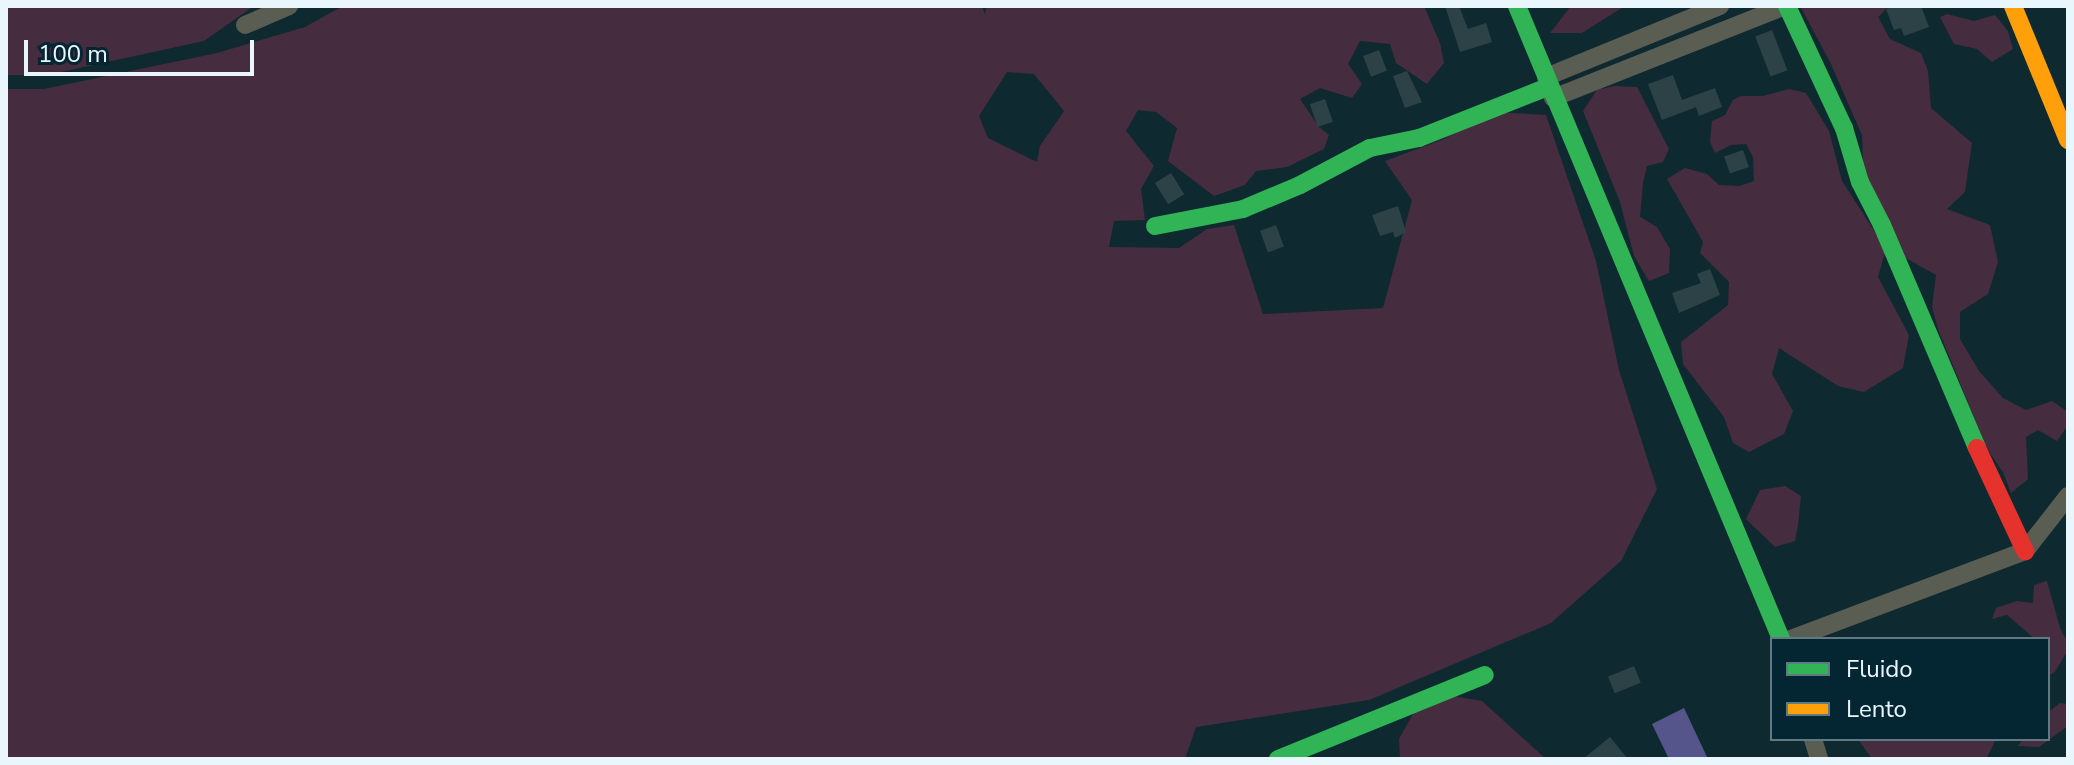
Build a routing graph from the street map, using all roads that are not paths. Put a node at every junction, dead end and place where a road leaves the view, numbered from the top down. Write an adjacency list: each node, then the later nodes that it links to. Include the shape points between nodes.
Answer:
1 (289, 6): 6 (street)
2 (1517, 6): 7 (street)
3 (1720, 6): 7 (street)
4 (1786, 6): 7 (street); 11 (street, via 1844,128 1860,182)
5 (2013, 6): 8 (street)
6 (245, 25)
7 (1549, 87): 9 (street, via 1419,138 1370,148 1243,209); 12 (street)
8 (2068, 140)
9 (1155, 226)
10 (2068, 496): 11 (street)
11 (2025, 551): 13 (street)
12 (1780, 637)
13 (1796, 637)
14 (1485, 675): 15 (street)
15 (1278, 759)

